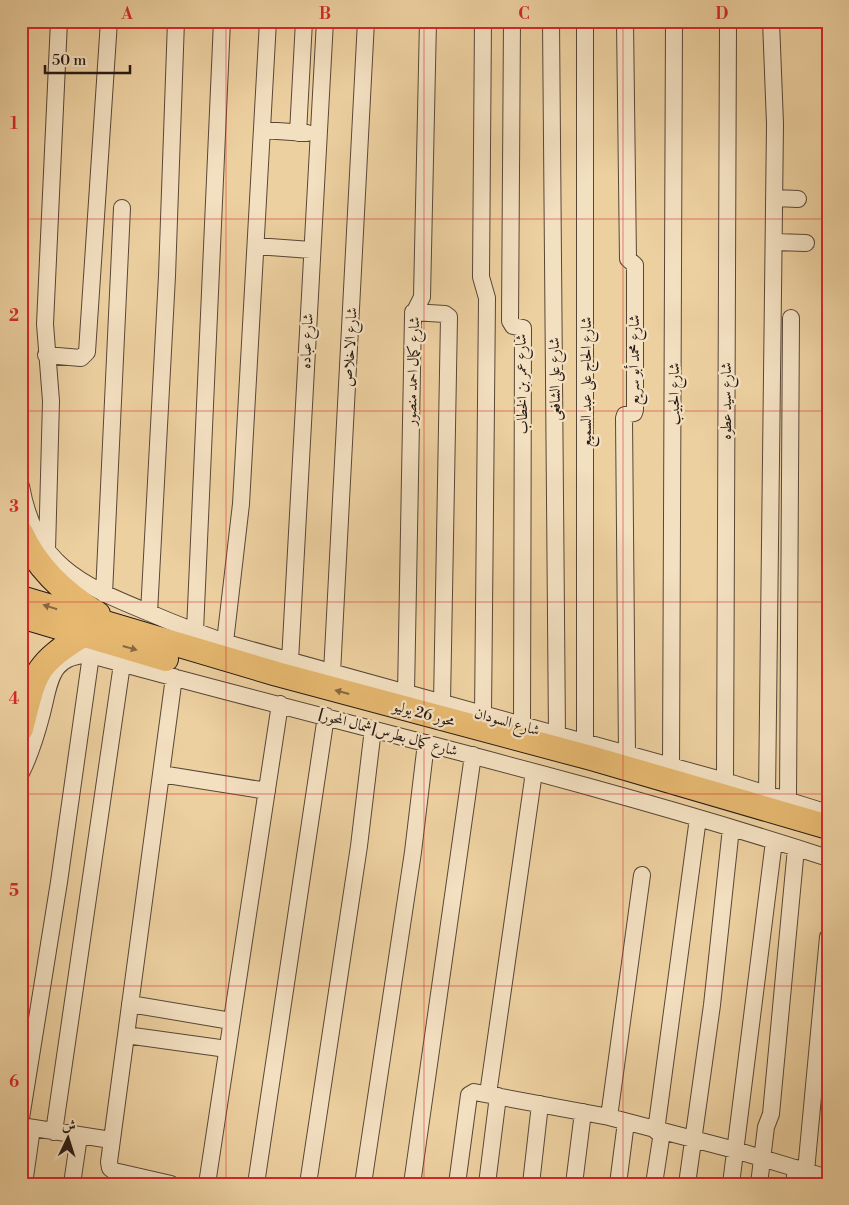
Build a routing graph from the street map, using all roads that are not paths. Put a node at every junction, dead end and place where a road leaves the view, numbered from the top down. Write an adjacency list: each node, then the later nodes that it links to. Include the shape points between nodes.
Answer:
1 (60, 21): 30 (street, via 47,266)
2 (109, 21): 30 (street, via 87,352 80,358)
3 (176, 21): 36 (street, via 167,276)
4 (222, 21): 39 (street)
5 (268, 21): 18 (street)
6 (304, 21): 19 (street)
7 (325, 21): 20 (street, شارع عباده)
8 (366, 21): 44 (street, شارع الاخلاص)
9 (428, 21): 28 (street, شارع كمال احمد منصور, via 422,296)
10 (483, 21): 49 (street, via 480,277 487,298)
11 (512, 21): 51 (street, شارع عمر بن الخطاب, via 510,322 523,328)
12 (551, 21): 54 (street, شارع على الشافعى)
13 (585, 21): 56 (street, شارع الحاج على عبد السميع)
14 (625, 21): 57 (street, شارع محمد أبو سريع, via 628,259 634,265 635,381 635,412 624,418)
15 (674, 21): 59 (street, شارع الحبيب)
16 (728, 21): 63 (street, شارع سيد عطوه)
17 (771, 21): 21 (street)
18 (262, 130): 19 (street); 26 (street)
19 (298, 133): 20 (street)
20 (318, 134): 27 (street, شارع عباده)
21 (774, 198): 22 (street); 24 (street)
22 (798, 199)
23 (122, 208): 34 (street)
24 (774, 242): 25 (street); 65 (street)
25 (806, 243)
26 (256, 246): 27 (street); 40 (street, via 241,504)
27 (311, 250): 42 (street, شارع عباده)
28 (414, 312): 46 (street, شارع كمال احمد منصور); 47 (street, via 449,317)
29 (791, 318): 66 (street)
30 (46, 355): 33 (street, via 52,401)
31 (21, 486): 33 (street, شارع السودان, via 26,511)
32 (21, 533): 38 (highway, via 36,559 62,589)
33 (46, 550): 34 (street, شارع السودان, via 83,584)
34 (104, 594): 36 (street, شارع السودان)
35 (21, 598): 38 (highway, محور 26 يوليو, one-way to 35)
36 (149, 613): 39 (street, شارع السودان)
37 (21, 616): 41 (highway, محور 26 يوليو)
38 (113, 626): 69 (highway, محور 26 يوليو, one-way to 38)
39 (195, 631): 40 (street, شارع السودان)
40 (225, 642): 42 (street, شارع السودان)
41 (87, 645): 43 (street, شارع كمال بطرس[شمال المحور]); 52 (highway, via 56,651 38,671); 61 (street, شارع كمال بطرس[شمال المحور], via 80,655 69,658 52,673 36,736); 72 (highway, محور 26 يوليو, one-way to 72, via 284,692 753,819); 86 (street)
42 (290, 661): 44 (street, شارع السودان)
43 (122, 664): 45 (street, شارع كمال بطرس[شمال المحور]); 87 (street)
44 (332, 673): 46 (street, شارع السودان)
45 (174, 677): 48 (street, شارع كمال بطرس[شمال المحور]); 62 (street)
46 (406, 693): 47 (street, شارع السودان)
47 (442, 703): 49 (street, شارع السودان)
48 (280, 704): 50 (street, شارع كمال بطرس[شمال المحور]); 64 (street)
49 (483, 715): 51 (street, شارع السودان)
50 (326, 716): 53 (street, شارع كمال بطرس[شمال المحور]); 99 (street)
51 (522, 726): 54 (street, شارع السودان)
52 (21, 729)
53 (373, 729): 55 (street, شارع كمال بطرس[شمال المحور]); 100 (street, via 359,846)
54 (557, 736): 56 (street, شارع السودان)
55 (426, 743): 58 (street, شارع كمال بطرس[شمال المحور]); 101 (street, via 413,852)
56 (585, 744): 57 (street, شارع السودان)
57 (627, 755): 59 (street, شارع السودان)
58 (473, 756): 60 (street, شارع كمال بطرس[شمال المحور]); 102 (street)
59 (671, 768): 63 (street, شارع السودان)
60 (534, 772): 68 (street, شارع كمال بطرس[شمال المحور]); 81 (street)
61 (21, 773)
62 (161, 774): 64 (street); 77 (street)
63 (725, 781): 65 (street, شارع السودان)
64 (267, 791): 78 (street)
65 (767, 794): 66 (street, شارع السودان)
66 (788, 800): 67 (street, شارع السودان)
67 (828, 813)
68 (698, 818): 70 (street, شارع كمال بطرس[شمال المحور]); 88 (street)
69 (828, 827)
70 (732, 828): 71 (street, شارع كمال بطرس[شمال المحور]); 91 (street, via 712,1005)
71 (774, 841): 73 (street, شارع كمال بطرس[شمال المحور]); 92 (street)
72 (828, 843)
73 (796, 848): 74 (street, شارع كمال بطرس[شمال المحور]); 93 (street, via 770,1114)
74 (828, 858)
75 (642, 875): 84 (street)
76 (828, 937): 94 (street)
77 (130, 1004): 78 (street); 79 (street)
78 (231, 1021): 80 (street)
79 (126, 1035): 80 (street); 90 (street)
80 (227, 1049): 98 (street)
81 (487, 1094): 82 (street); 103 (street, via 469,1095); 104 (street)
82 (540, 1104): 83 (street); 105 (street)
83 (583, 1112): 84 (street); 106 (street)
84 (609, 1117): 85 (street)
85 (626, 1122): 88 (street); 107 (street)
86 (25, 1124): 87 (street); 95 (street)
87 (54, 1132): 89 (street)
88 (659, 1132): 91 (street); 108 (street)
89 (79, 1136): 90 (street); 96 (street)
90 (111, 1140): 97 (street, via 109,1165 112,1170)
91 (692, 1140): 92 (street); 109 (street)
92 (735, 1150): 93 (street); 110 (street)
93 (762, 1158): 94 (street); 111 (street)
94 (811, 1177)
95 (24, 1184)
96 (72, 1184)
97 (171, 1184)
98 (207, 1184)
99 (256, 1184)
100 (308, 1184)
101 (363, 1184)
102 (412, 1184)
103 (457, 1184)
104 (487, 1184)
105 (531, 1184)
106 (574, 1184)
107 (618, 1184)
108 (654, 1184)
109 (687, 1184)
110 (731, 1184)
111 (759, 1184)

